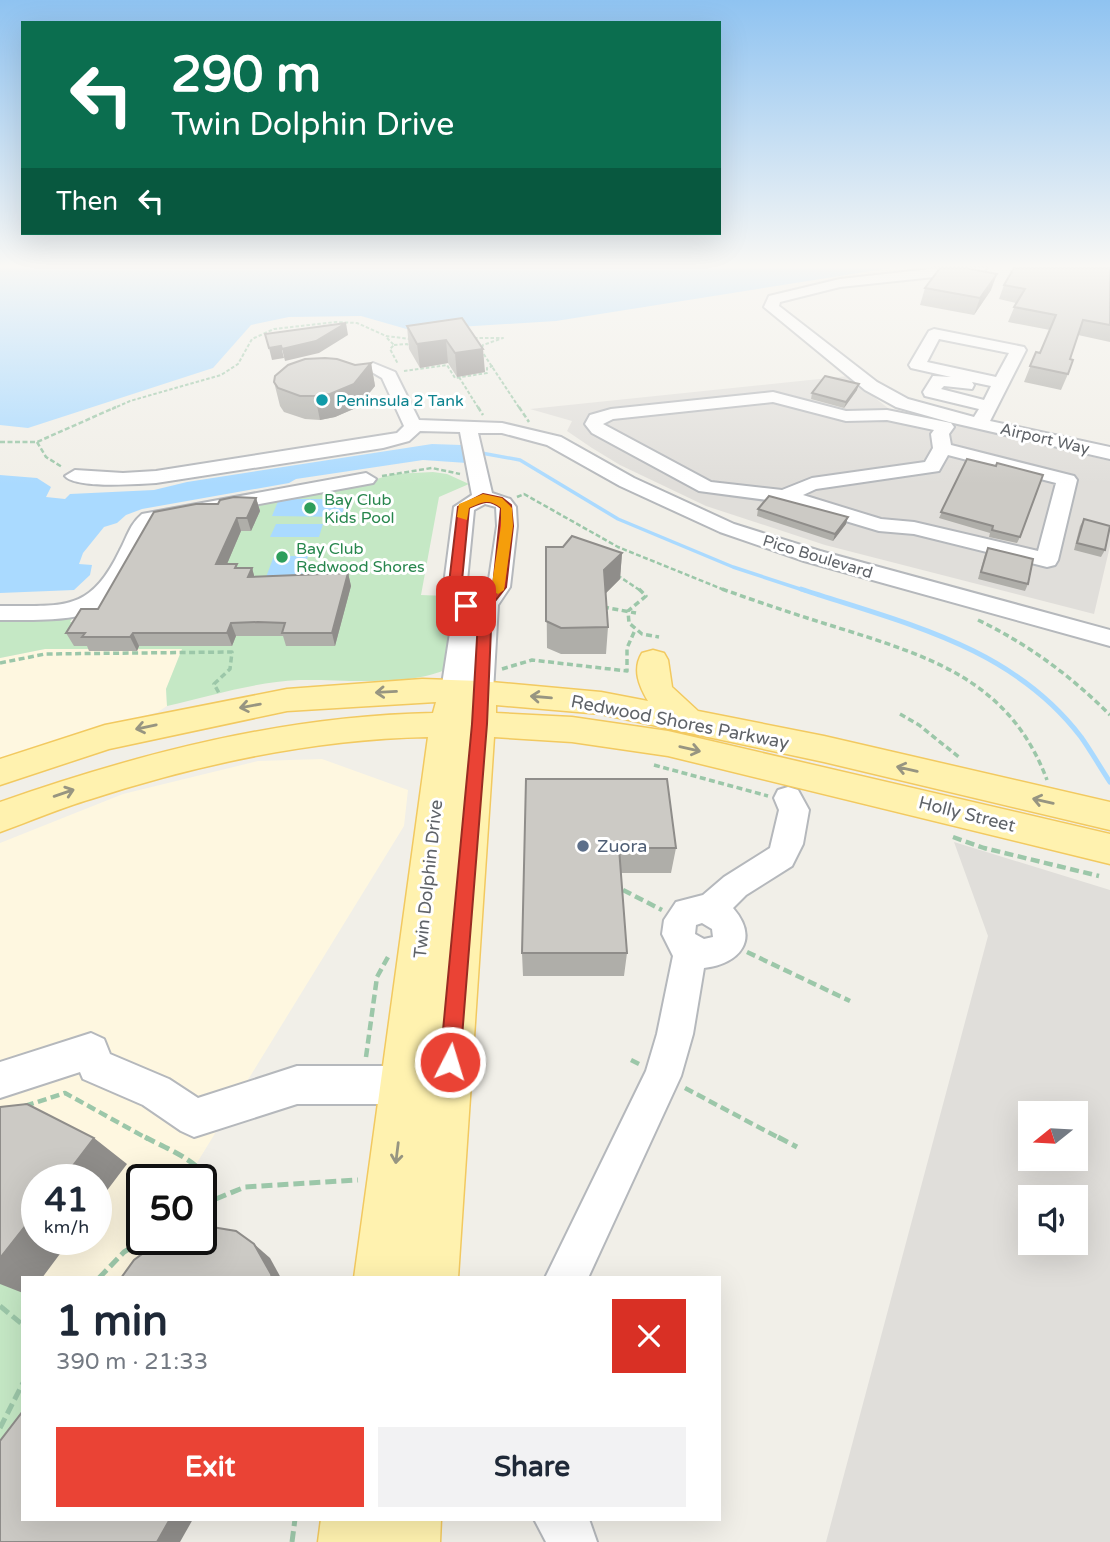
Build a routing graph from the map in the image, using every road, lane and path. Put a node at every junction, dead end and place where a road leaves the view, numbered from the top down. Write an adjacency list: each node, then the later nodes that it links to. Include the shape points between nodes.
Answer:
1 (251, 340): 23 (path, via 238,364 221,375 130,401)
2 (390, 340): 8 (path)
3 (497, 340): 9 (path)
4 (812, 340): 18 (street, Airport Way, via 881,393 916,408)
5 (931, 340): 11 (street)
6 (965, 340): 17 (street, via 1018,350)
7 (468, 342): 9 (path)
8 (394, 345): 10 (path); 13 (path, via 390,349 401,372)
9 (483, 345): 12 (path, via 481,350)
10 (411, 348)
11 (917, 365): 17 (street); 17 (street, via 939,380 931,392)
12 (493, 366): 16 (path, via 487,373); 21 (path, via 530,425)
13 (427, 367): 15 (path); 16 (path, via 447,365 455,378)
14 (373, 368): 19 (street, via 389,375)
15 (427, 373)
16 (459, 377): 20 (path, via 487,420)
17 (995, 394): 18 (street)
18 (980, 423): 25 (street, Airport Way)
19 (415, 425): 20 (street, Pico Boulevard); 26 (street, via 403,437 383,442 156,477)
20 (475, 431): 21 (street, Pico Boulevard); 28 (street, Twin Dolphin Drive)
21 (529, 435): 31 (street, Pico Boulevard, via 554,440 627,482)
22 (0, 442): 23 (path)
23 (37, 442): 26 (path, via 46,457)
24 (942, 449): 29 (street, via 940,434 945,427 887,415 846,416 773,397 596,419 598,429 706,487); 30 (street, via 932,467 812,484); 30 (street, via 1066,480 1047,560 914,528 879,525)
25 (1110, 453)
26 (75, 476)
27 (366, 479): 28 (path, via 446,468); 35 (street, via 149,518 141,524 132,550 99,600 64,611)
28 (486, 489): 42 (street, Twin Dolphin Drive, via 506,508 507,526 499,587 486,604); 42 (street, Twin Dolphin Drive, via 464,507 454,592 463,599 466,614); 51 (path, via 524,494 598,537 677,574 939,662 1016,721 1044,768)
29 (752, 492): 30 (street); 31 (street)
30 (784, 496)
31 (727, 528): 38 (street, Pico Boulevard)
32 (610, 572): 34 (path, via 646,596)
33 (603, 607): 34 (path)
34 (628, 611): 36 (path); 37 (path)
35 (0, 613)
36 (636, 613)
37 (635, 630): 39 (path); 42 (path, via 627,648 627,671 532,660)
38 (1110, 638)
39 (656, 649): 44 (main road, via 651,680 655,690)
40 (0, 663): 41 (path, via 45,654 232,652 233,667 214,684)
41 (219, 693)
42 (471, 700): 44 (main road, Redwood Shores Parkway, one-way to 42, via 601,703); 46 (main road, Redwood Shores Parkway, one-way to 46); 49 (main road, Redwood Shores Parkway, one-way to 49, via 350,694 287,700 104,737); 53 (main road, Redwood Shores Parkway, one-way to 42, via 104,779 220,750 354,730); 57 (main road, Twin Dolphin Drive); 66 (main road, Twin Dolphin Drive)
43 (900, 714): 48 (path)
44 (688, 721): 47 (main road, Redwood Shores Parkway)
45 (651, 764): 50 (path)
46 (755, 764): 47 (main road, Redwood Shores Parkway); 50 (main road, via 774,779)
47 (823, 765): 51 (main road, Holly Street, one-way to 47); 55 (main road, Holly Street)
48 (969, 765)
49 (0, 772)
50 (782, 798): 67 (street, via 794,810 781,857 734,886 709,910 687,912 678,923 679,937 691,950 663,1076)
51 (1049, 803): 52 (main road, Holly Street)
52 (1110, 816)
53 (0, 817)
54 (942, 833): 55 (path, via 984,848)
55 (1104, 863)
56 (678, 1084): 59 (path)
57 (405, 1085): 58 (street, via 297,1085 194,1118 156,1093 96,1066 91,1051); 65 (main road, Twin Dolphin Drive, one-way to 65)
58 (6, 1095): 60 (path, via 65,1093)
59 (797, 1147)
60 (194, 1164)
61 (360, 1180): 62 (path, via 245,1187)
62 (217, 1199)
63 (126, 1251): 64 (path)
64 (101, 1276)
65 (381, 1276)
66 (431, 1276)
67 (567, 1276)
68 (0, 1306): 69 (path)
69 (21, 1323)
70 (21, 1387): 71 (path)
71 (0, 1428)
72 (295, 1521): 76 (path)
73 (352, 1521): 77 (main road)
74 (410, 1521): 78 (main road)
75 (561, 1521): 79 (street)
76 (292, 1542)
77 (350, 1542)
78 (408, 1542)
79 (572, 1542)

